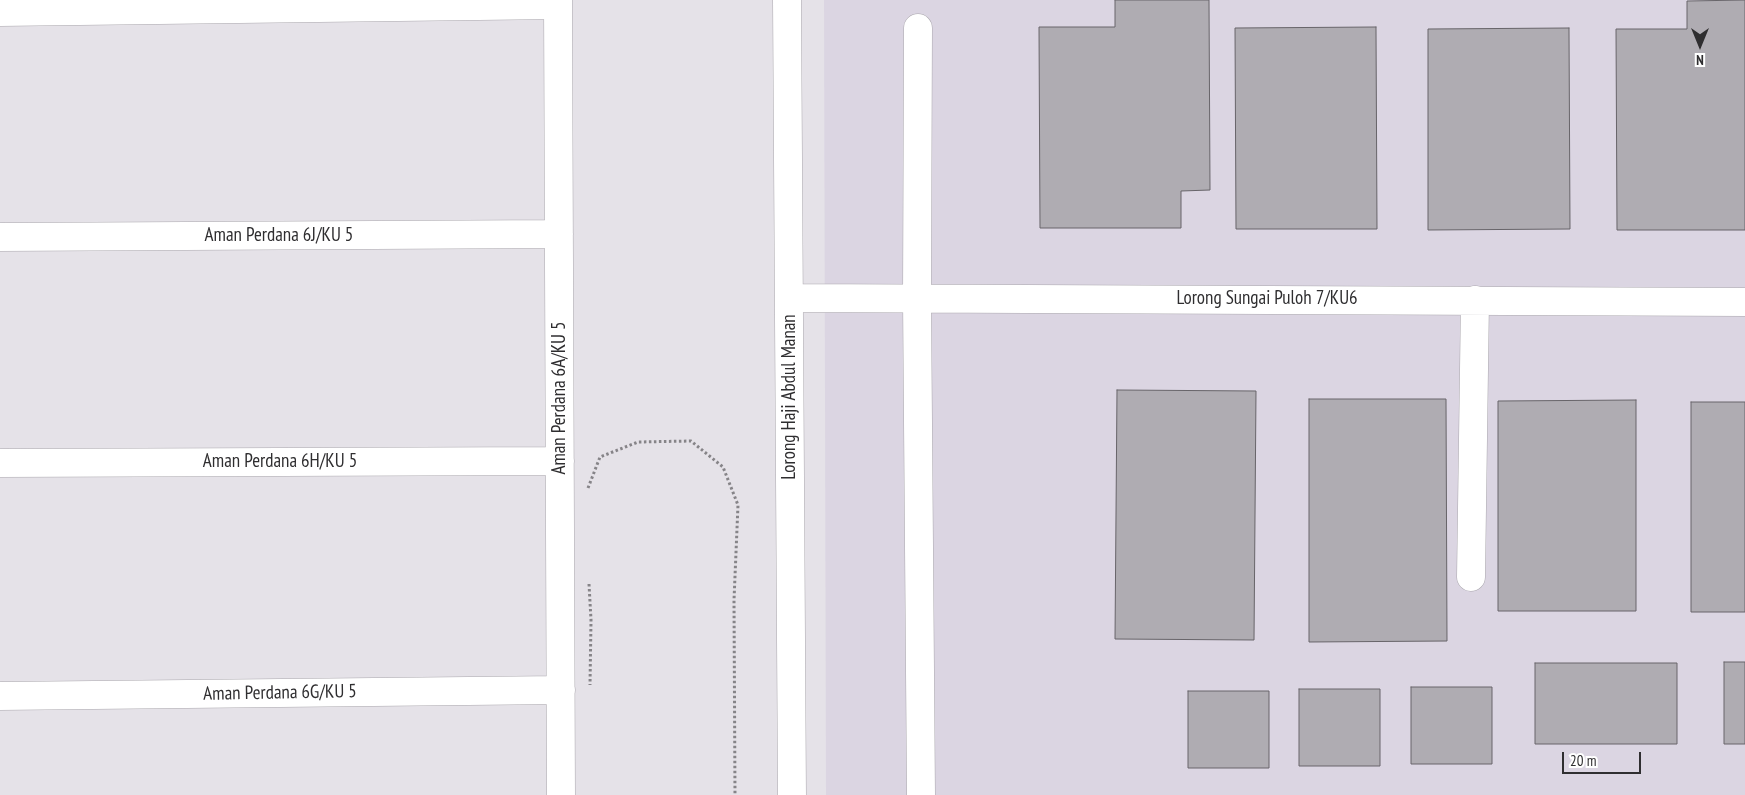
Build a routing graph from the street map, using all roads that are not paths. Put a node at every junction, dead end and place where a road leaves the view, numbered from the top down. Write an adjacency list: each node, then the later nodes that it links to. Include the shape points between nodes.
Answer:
1 (787, 0): 7 (street, Lorong Haji Abdul Manan)
2 (558, 2): 3 (street); 5 (street, Aman Perdana 6A/KU 5)
3 (0, 12)
4 (918, 28): 8 (street)
5 (559, 234): 6 (street, Aman Perdana 6J/KU 5); 11 (street, Aman Perdana 6A/KU 5)
6 (0, 238)
7 (789, 298): 8 (street, Lorong Sungai Puloh 7/KU6); 17 (street, Lorong Haji Abdul Manan)
8 (917, 298): 9 (street, Lorong Sungai Puloh 7/KU6); 18 (street)
9 (1475, 300): 10 (street, Lorong Sungai Puloh 7/KU6); 13 (street)
10 (1745, 302)
11 (560, 460): 12 (street, Aman Perdana 6H/KU 5); 14 (street, Aman Perdana 6A/KU 5)
12 (0, 463)
13 (1471, 577)
14 (561, 690): 15 (street, Aman Perdana 6G/KU 5); 16 (street, Aman Perdana 6A/KU 5)
15 (0, 696)
16 (561, 795)
17 (792, 795)
18 (921, 795)

